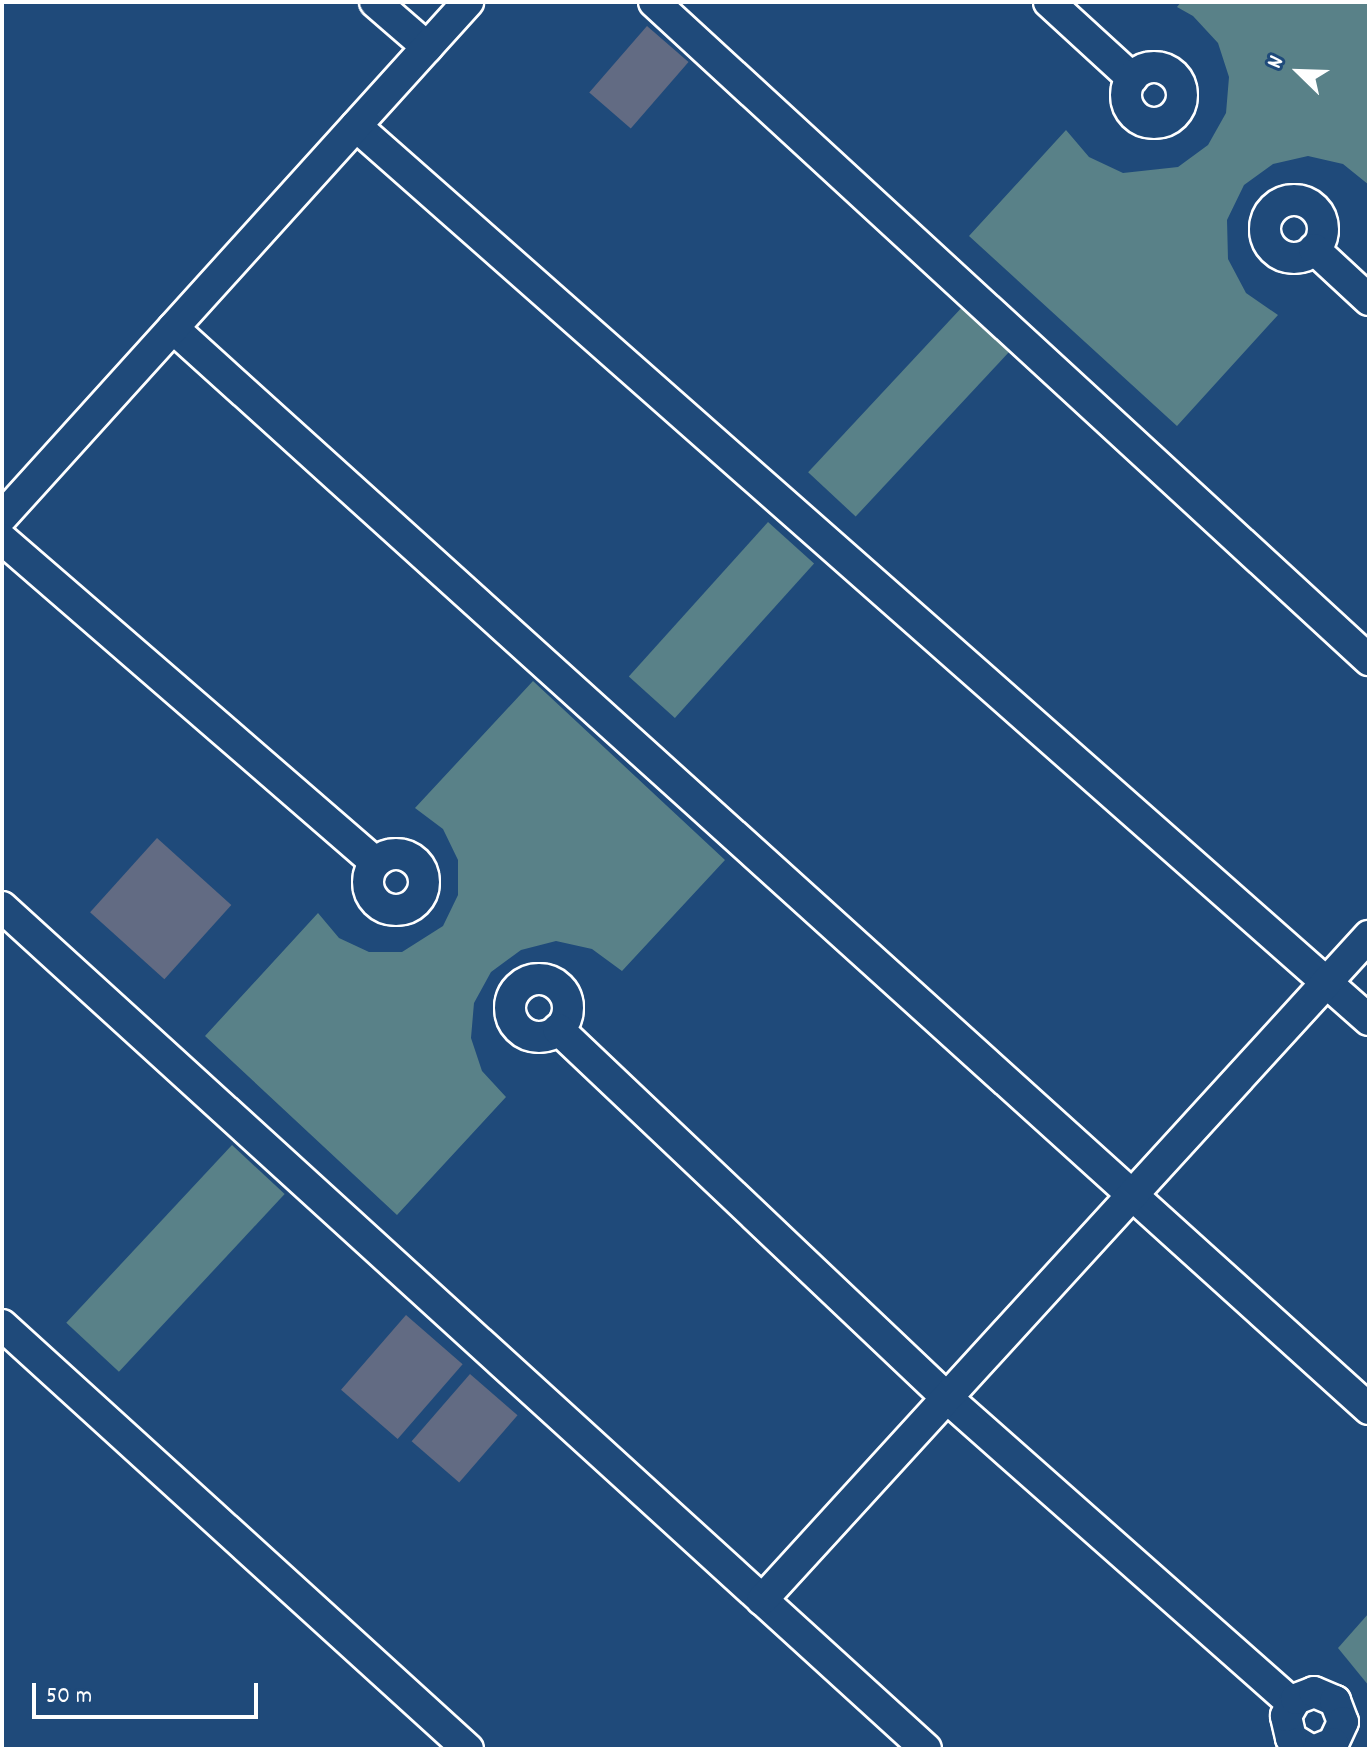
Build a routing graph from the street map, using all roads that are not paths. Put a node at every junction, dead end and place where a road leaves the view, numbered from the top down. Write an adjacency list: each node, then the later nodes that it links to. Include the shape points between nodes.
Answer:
1 (375, 2): 5 (street)
2 (468, 2): 5 (street)
3 (654, 2): 13 (street)
4 (1049, 2): 6 (street)
5 (427, 47): 7 (street)
6 (1132, 78)
7 (356, 126): 10 (street); 17 (street)
8 (1314, 249): 9 (street)
9 (1369, 300)
10 (173, 328): 11 (street); 20 (street)
11 (2, 517)
12 (2, 539): 14 (street)
13 (1369, 660)
14 (375, 862)
15 (2, 907): 24 (street)
16 (1369, 936): 17 (street)
17 (1327, 982): 18 (street); 20 (street)
18 (1369, 1020)
19 (558, 1029): 22 (street)
20 (1132, 1194): 22 (street); 23 (street)
21 (2, 1325): 26 (street)
22 (947, 1398): 24 (street); 25 (street)
23 (1369, 1409)
24 (762, 1600): 27 (street)
25 (1292, 1703): 28 (street, via 1286,1727 1291,1738); 29 (street, via 1314,1692 1326,1694 1341,1710 1340,1733)
26 (468, 1749)
27 (926, 1749)
28 (1309, 1749)
29 (1318, 1749)

